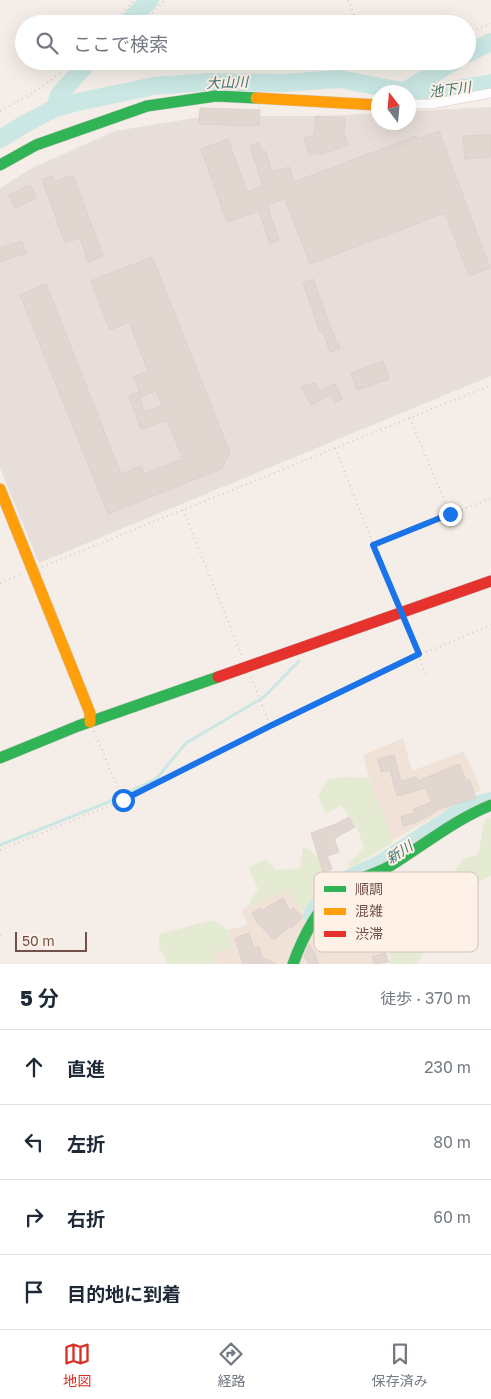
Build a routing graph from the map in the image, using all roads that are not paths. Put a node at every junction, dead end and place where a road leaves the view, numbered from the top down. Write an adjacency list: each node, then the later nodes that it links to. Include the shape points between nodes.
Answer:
1 (491, 93): 2 (street)
2 (416, 104)
3 (371, 105): 4 (street, via 216,96 147,106 36,145)
4 (0, 165)
5 (0, 489): 7 (street, via 90,713)
6 (491, 581): 7 (street)
7 (90, 722): 8 (street)
8 (0, 758)
9 (491, 805): 10 (street, via 462,818)
10 (376, 872)
11 (314, 922): 12 (street, via 299,946)
12 (293, 964)

